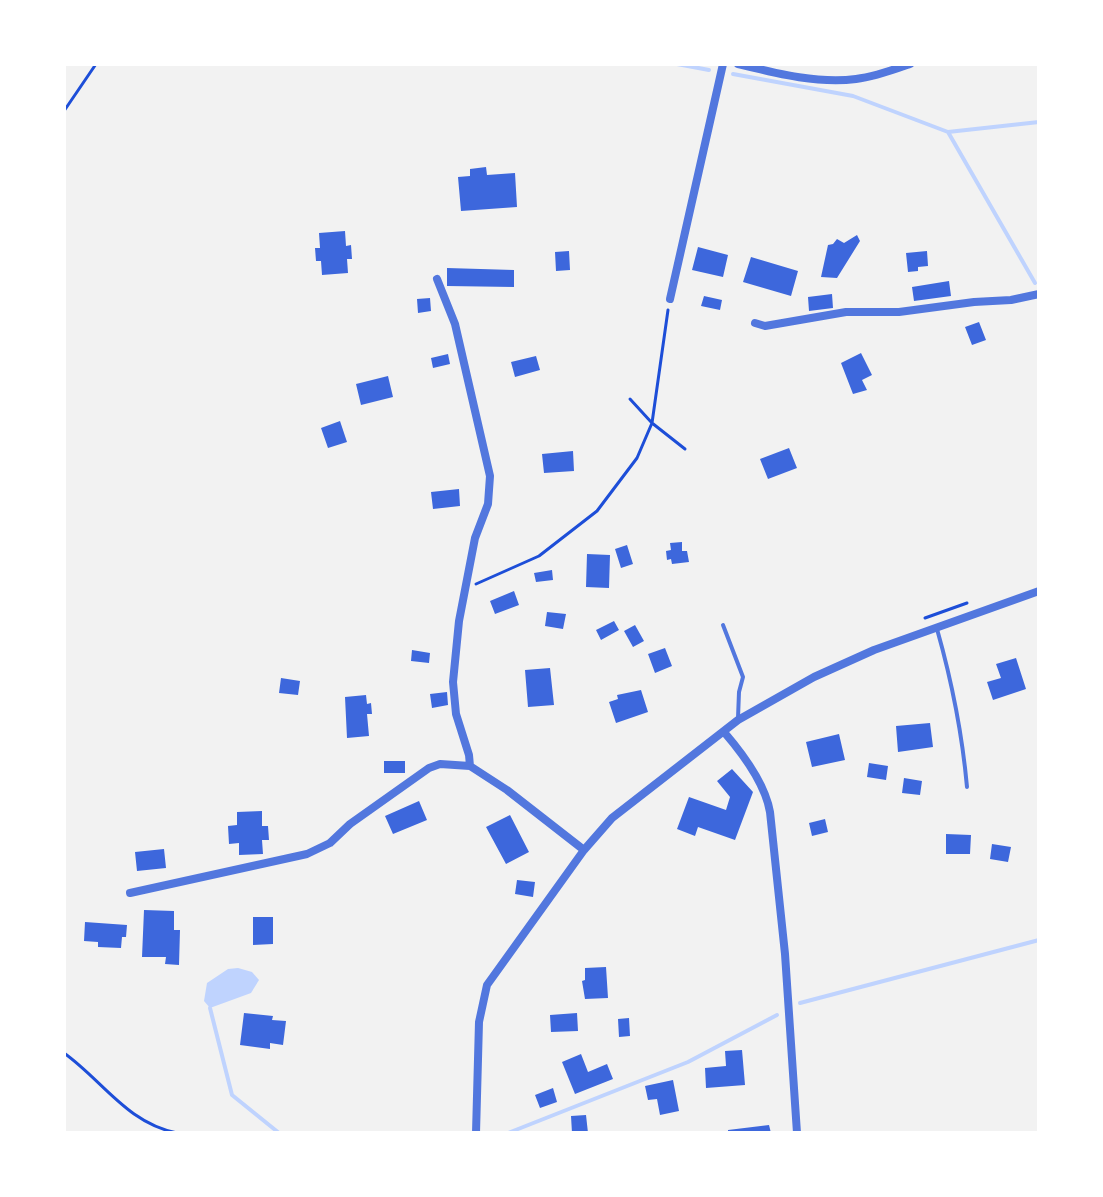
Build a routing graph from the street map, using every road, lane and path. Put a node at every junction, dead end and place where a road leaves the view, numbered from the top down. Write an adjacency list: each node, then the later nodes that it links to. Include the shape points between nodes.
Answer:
1 (96, 64): 5 (path)
2 (723, 64): 8 (street)
3 (738, 64): 4 (street, via 842,80)
4 (910, 64)
5 (64, 111)
6 (437, 279): 13 (street, via 455,324 490,476 488,504)
7 (1039, 294): 9 (street, via 899,312 846,312 765,326)
8 (670, 299): 11 (path)
9 (755, 323)
10 (630, 399): 11 (path)
11 (652, 423): 12 (path); 13 (path, via 637,458 597,511 539,556)
12 (685, 449)
13 (465, 590): 19 (street, via 453,682)
14 (1039, 591): 16 (street)
15 (723, 625): 17 (lane, via 743,677)
16 (936, 626): 17 (street, via 814,677); 20 (lane, via 954,687)
17 (738, 720): 18 (street)
18 (724, 732): 21 (street, via 612,818); 26 (street, via 740,751 770,812)
19 (470, 766): 21 (street); 22 (street, via 429,768 330,843 307,854)
20 (967, 787)
21 (584, 850): 25 (street, via 487,985 479,1022)
22 (130, 893)
23 (64, 1053): 24 (path, via 155,1129)
24 (177, 1133)
25 (476, 1133)
26 (797, 1133)

